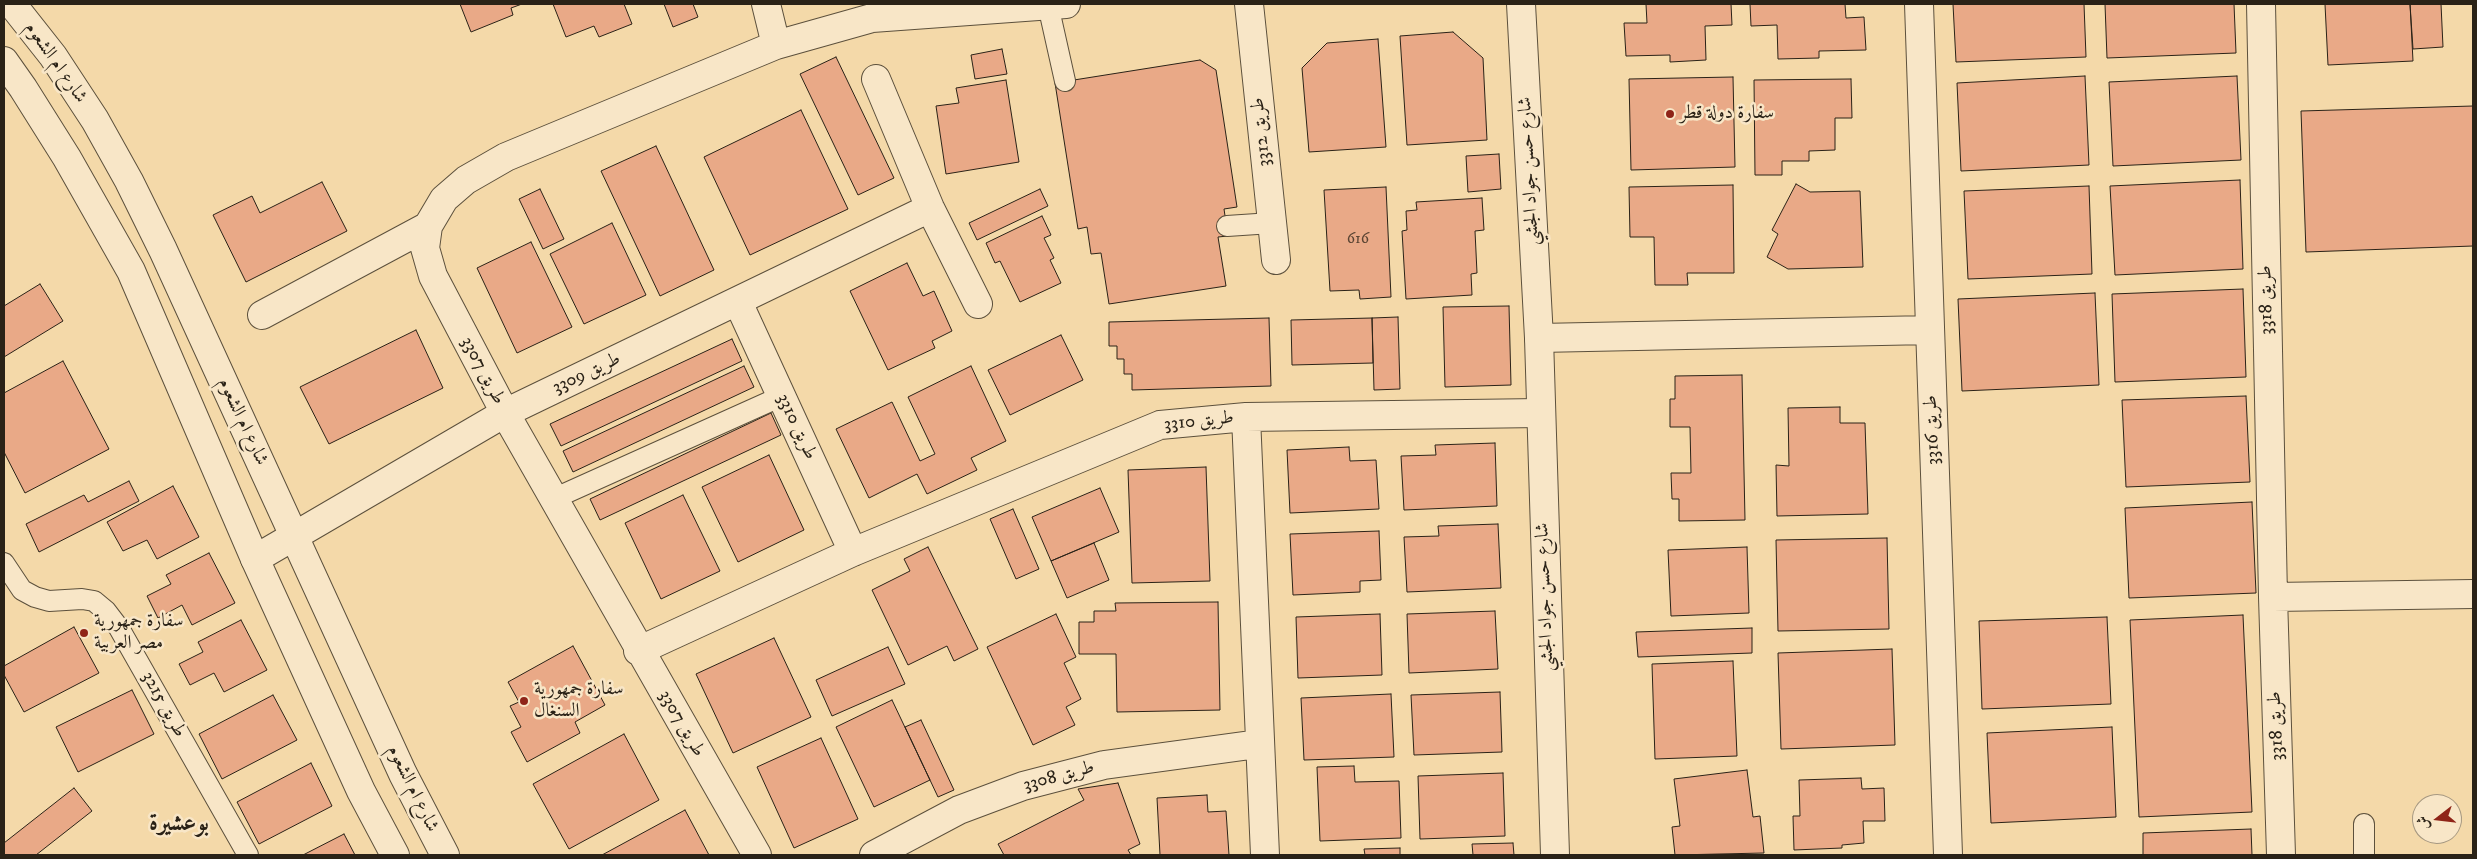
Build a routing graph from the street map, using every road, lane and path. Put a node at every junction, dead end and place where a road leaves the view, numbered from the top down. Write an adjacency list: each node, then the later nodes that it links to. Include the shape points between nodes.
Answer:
1 (12, 4): 27 (street, شارع ام الشعوم, via 58,64 95,120 129,181)
2 (766, 4): 8 (street)
3 (1057, 4): 8 (street, via 872,18); 11 (lane)
4 (1249, 4): 13 (street, طريق 3312)
5 (1522, 4): 21 (street, شارع حسن جواد الجشي)
6 (1919, 4): 20 (street, طريق 3316)
7 (2261, 4): 32 (street, طريق 3318)
8 (776, 45): 14 (street, طريق 3307, via 506,157 466,180 444,199)
9 (4, 61): 29 (street, via 67,158 131,271)
10 (876, 79): 12 (street)
11 (1065, 81)
12 (930, 208): 17 (street, طريق 3309); 18 (street)
13 (1272, 223): 15 (lane); 16 (street, طريق 3312)
14 (428, 226): 19 (street); 23 (street, طريق 3307, via 425,248 433,276)
15 (1227, 226)
16 (1276, 260)
17 (738, 302): 22 (street, طريق 3310); 23 (street, طريق 3309)
18 (978, 304)
19 (262, 315)
20 (1930, 330): 21 (street); 43 (street, طريق 3316)
21 (1539, 338): 24 (street, شارع حسن جواد الجشي)
22 (782, 396): 26 (lane); 28 (street, طريق 3310)
23 (505, 413): 26 (street, طريق 3307); 27 (street, طريق 3309)
24 (1540, 413): 25 (street, طريق 3310); 42 (street, شارع حسن جواد الجشي)
25 (1246, 417): 28 (street, طريق 3310, via 1160,425); 34 (street)
26 (553, 499): 33 (street, طريق 3307)
27 (294, 536): 29 (street, طريق 3309); 38 (street, شارع ام الشعوم, via 403,774)
28 (853, 552): 33 (street, طريق 3310)
29 (255, 559): 37 (street, via 361,791)
30 (4, 563): 36 (lane, طريق 3215, via 22,590 35,597 49,601 94,601 106,611 120,628)
31 (2473, 594): 32 (street)
32 (2273, 597): 44 (street, طريق 3318)
33 (638, 651): 39 (street, طريق 3307)
34 (1258, 744): 40 (street, طريق 3308, via 1104,765 1023,786 960,810); 41 (street)
35 (2364, 824): 45 (lane)
36 (248, 855)
37 (395, 855)
38 (445, 855)
39 (757, 855)
40 (874, 855)
41 (1265, 855)
42 (1555, 855)
43 (1948, 855)
44 (2281, 855)
45 (2364, 855)

